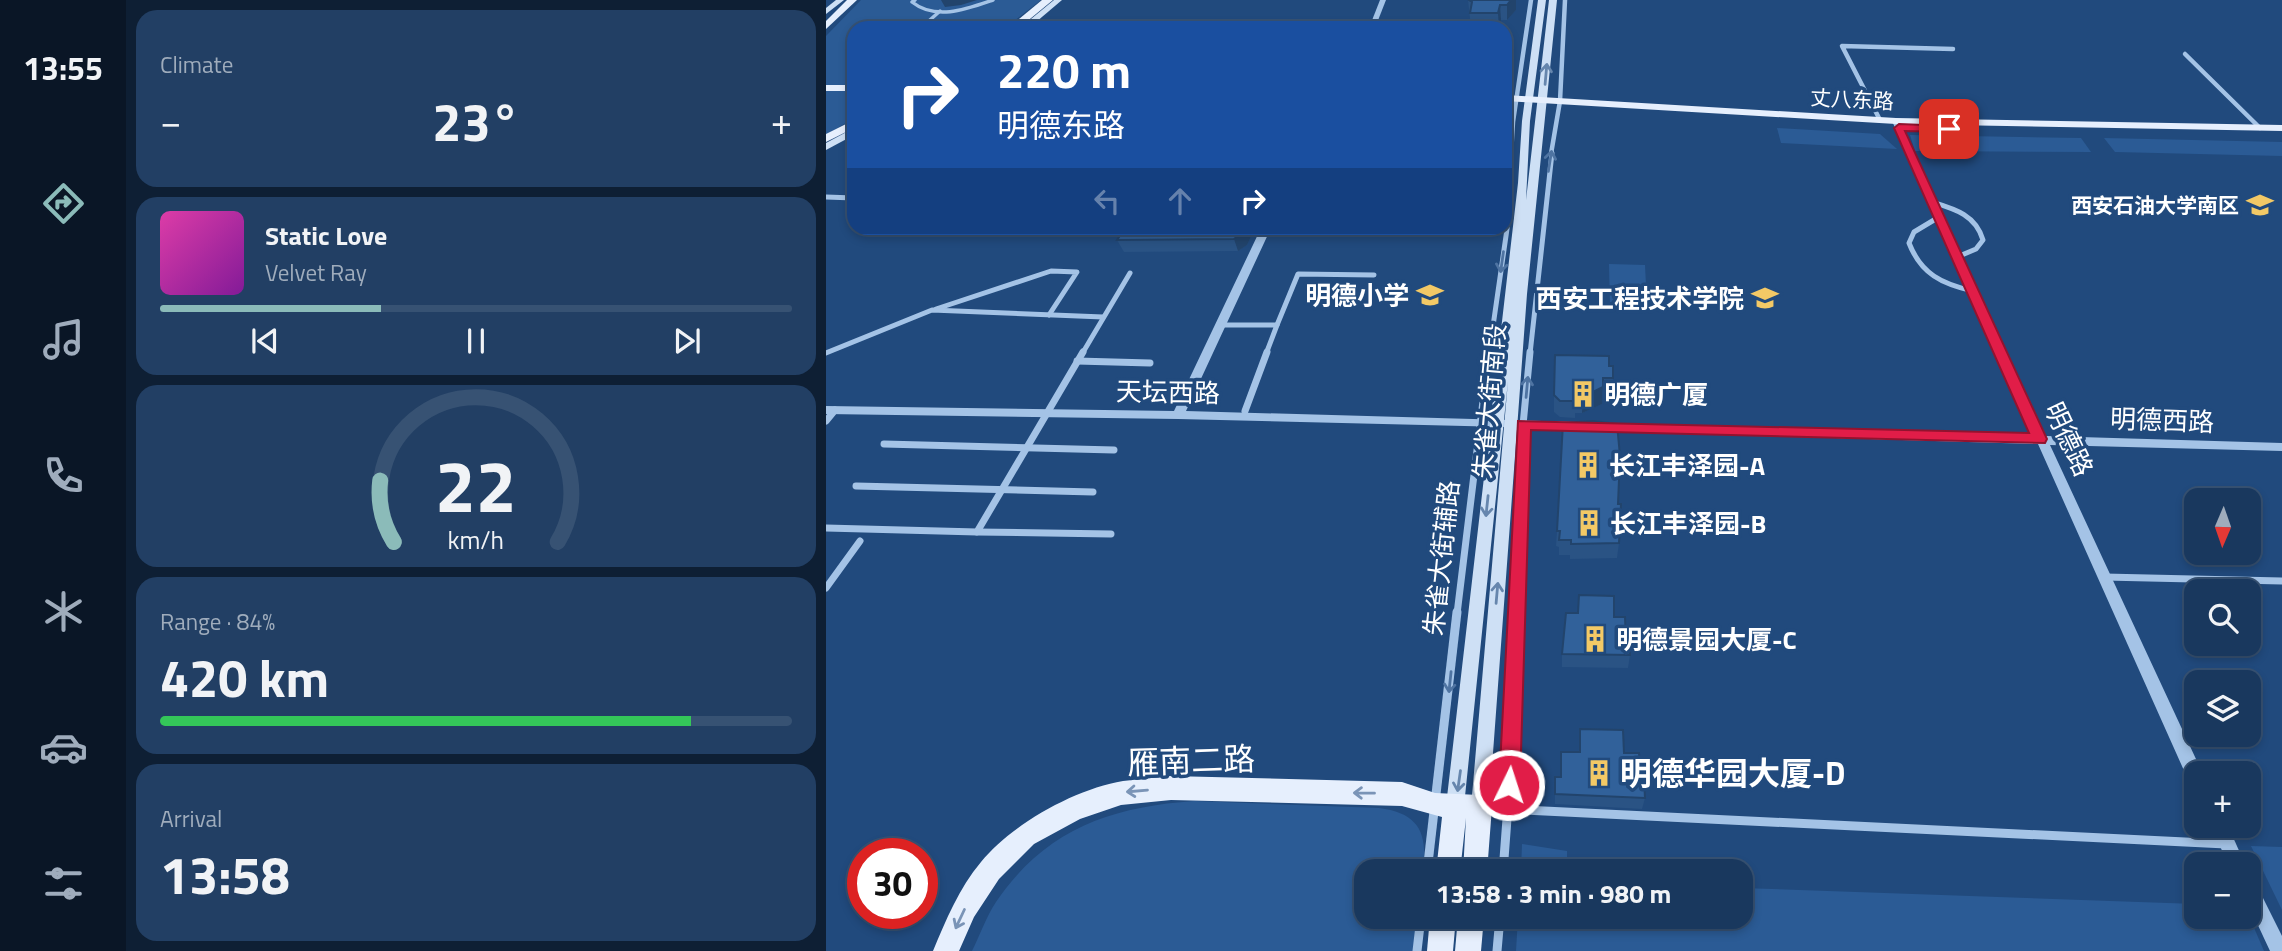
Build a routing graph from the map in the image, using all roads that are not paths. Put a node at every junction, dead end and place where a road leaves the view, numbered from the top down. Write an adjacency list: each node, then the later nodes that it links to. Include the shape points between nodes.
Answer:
1 (840, 0): 13 (main road)
2 (852, 0): 18 (main road)
3 (915, 0): 12 (street, via 912,2 923,11)
4 (993, 0): 12 (street, via 956,12)
5 (1048, 0): 15 (main road)
6 (1058, 0): 16 (main road)
7 (1383, 0): 17 (street)
8 (1531, 0): 25 (street, 朱雀大街辅路)
9 (1542, 0): 25 (main road, 朱雀大街南段)
10 (1553, 0): 25 (main road, 朱雀大街南段, one-way to 10)
11 (1565, 0): 26 (street)
12 (940, 11): 14 (street)
13 (826, 12)
14 (929, 21)
15 (1022, 21)
16 (1032, 21)
17 (1375, 21)
18 (826, 26)
19 (1953, 49): 27 (street, via 1843,46)
20 (2185, 54): 30 (street)
21 (847, 82): 22 (main road)
22 (826, 83)
23 (826, 88): 24 (main road)
24 (847, 88)
25 (1523, 103): 26 (main road, 丈八东路); 35 (street, 朱雀大街辅路, one-way to 35); 61 (main road, 朱雀大街南段)
26 (1559, 105): 27 (main road, 丈八东路); 28 (main road, 丈八东路); 61 (street, one-way to 26)
27 (1880, 120): 28 (main road, 丈八东路)
28 (1897, 125): 30 (main road, 丈八东路); 33 (main road, 丈八东路); 39 (street, 明德路)
29 (847, 127): 34 (main road)
30 (2260, 128): 31 (main road, 丈八东路)
31 (2282, 128)
32 (847, 135): 36 (main road)
33 (2282, 135)
34 (826, 139)
35 (1512, 145)
36 (826, 147)
37 (826, 197): 38 (street)
38 (847, 198)
39 (1932, 202): 40 (street, 明德路); 43 (street, via 1962,212 1982,230 1983,240 1976,249)
40 (1939, 217): 43 (street, 明德路); 46 (street, via 1914,232 1909,243 1914,257 1925,272 1946,286)
41 (1263, 235): 50 (street)
42 (1506, 235): 60 (street, 朱雀大街辅路, one-way to 60)
43 (1957, 257): 46 (street, 明德路)
44 (1130, 273): 49 (street)
45 (1374, 275): 51 (street, via 1298,274)
46 (1973, 291): 62 (street, 明德路)
47 (932, 310): 48 (street); 48 (street, via 1051,271 1077,272); 52 (street)
48 (1049, 315): 49 (street)
49 (1103, 317): 53 (street)
50 (1220, 325): 51 (street); 58 (street)
51 (1278, 326): 56 (street)
52 (826, 353)
53 (1077, 361): 54 (street); 57 (street)
54 (1150, 363)
55 (830, 410): 57 (street, 天坛西路); 59 (street)
56 (1245, 411)
57 (1046, 413): 58 (street, 天坛西路); 65 (street)
58 (1178, 415): 60 (street, 天坛西路)
59 (826, 421)
60 (1479, 422): 61 (street, 天坛西路); 78 (street, 朱雀大街辅路, one-way to 78)
61 (1510, 424): 62 (street, 明德西路); 78 (main road, 朱雀大街南段, one-way to 78); 79 (main road, 朱雀大街南段, one-way to 61); 80 (street, via 1513,739)
62 (2040, 439): 64 (street, 明德西路); 74 (street, 明德路)
63 (884, 444): 65 (street)
64 (2282, 447)
65 (1026, 448): 66 (street); 68 (street)
66 (1114, 450)
67 (856, 486): 68 (street)
68 (1001, 490): 69 (street); 71 (street)
69 (1093, 492)
70 (826, 528): 71 (street)
71 (977, 532): 72 (street)
72 (1111, 534)
73 (860, 541): 76 (street)
74 (2104, 578): 75 (street); 77 (street, 明德路)
75 (2282, 581)
76 (826, 588)
77 (2188, 761)
78 (1445, 806): 79 (main road, 雁南二路); 84 (street, 朱雀大街辅路); 85 (main road); 93 (main road, 雁南二路, one-way to 93, via 1402,794 1171,788 1121,793 1074,808 1026,836 990,870 965,908)
79 (1480, 807): 80 (street, 雁南二路); 86 (main road)
80 (1508, 808): 82 (street, 雁南二路); 87 (street)
81 (2224, 838): 82 (street)
82 (2227, 844): 83 (street)
83 (2231, 852)
84 (1431, 859)
85 (1447, 859)
86 (1476, 859)
87 (1504, 859)
88 (2261, 912): 98 (street)
89 (1420, 929): 94 (street)
90 (1442, 929): 95 (main road)
91 (1470, 929): 96 (main road)
92 (1499, 929): 97 (street)
93 (946, 951)
94 (1417, 951)
95 (1440, 951)
96 (1468, 951)
97 (1497, 951)
98 (2280, 951)

